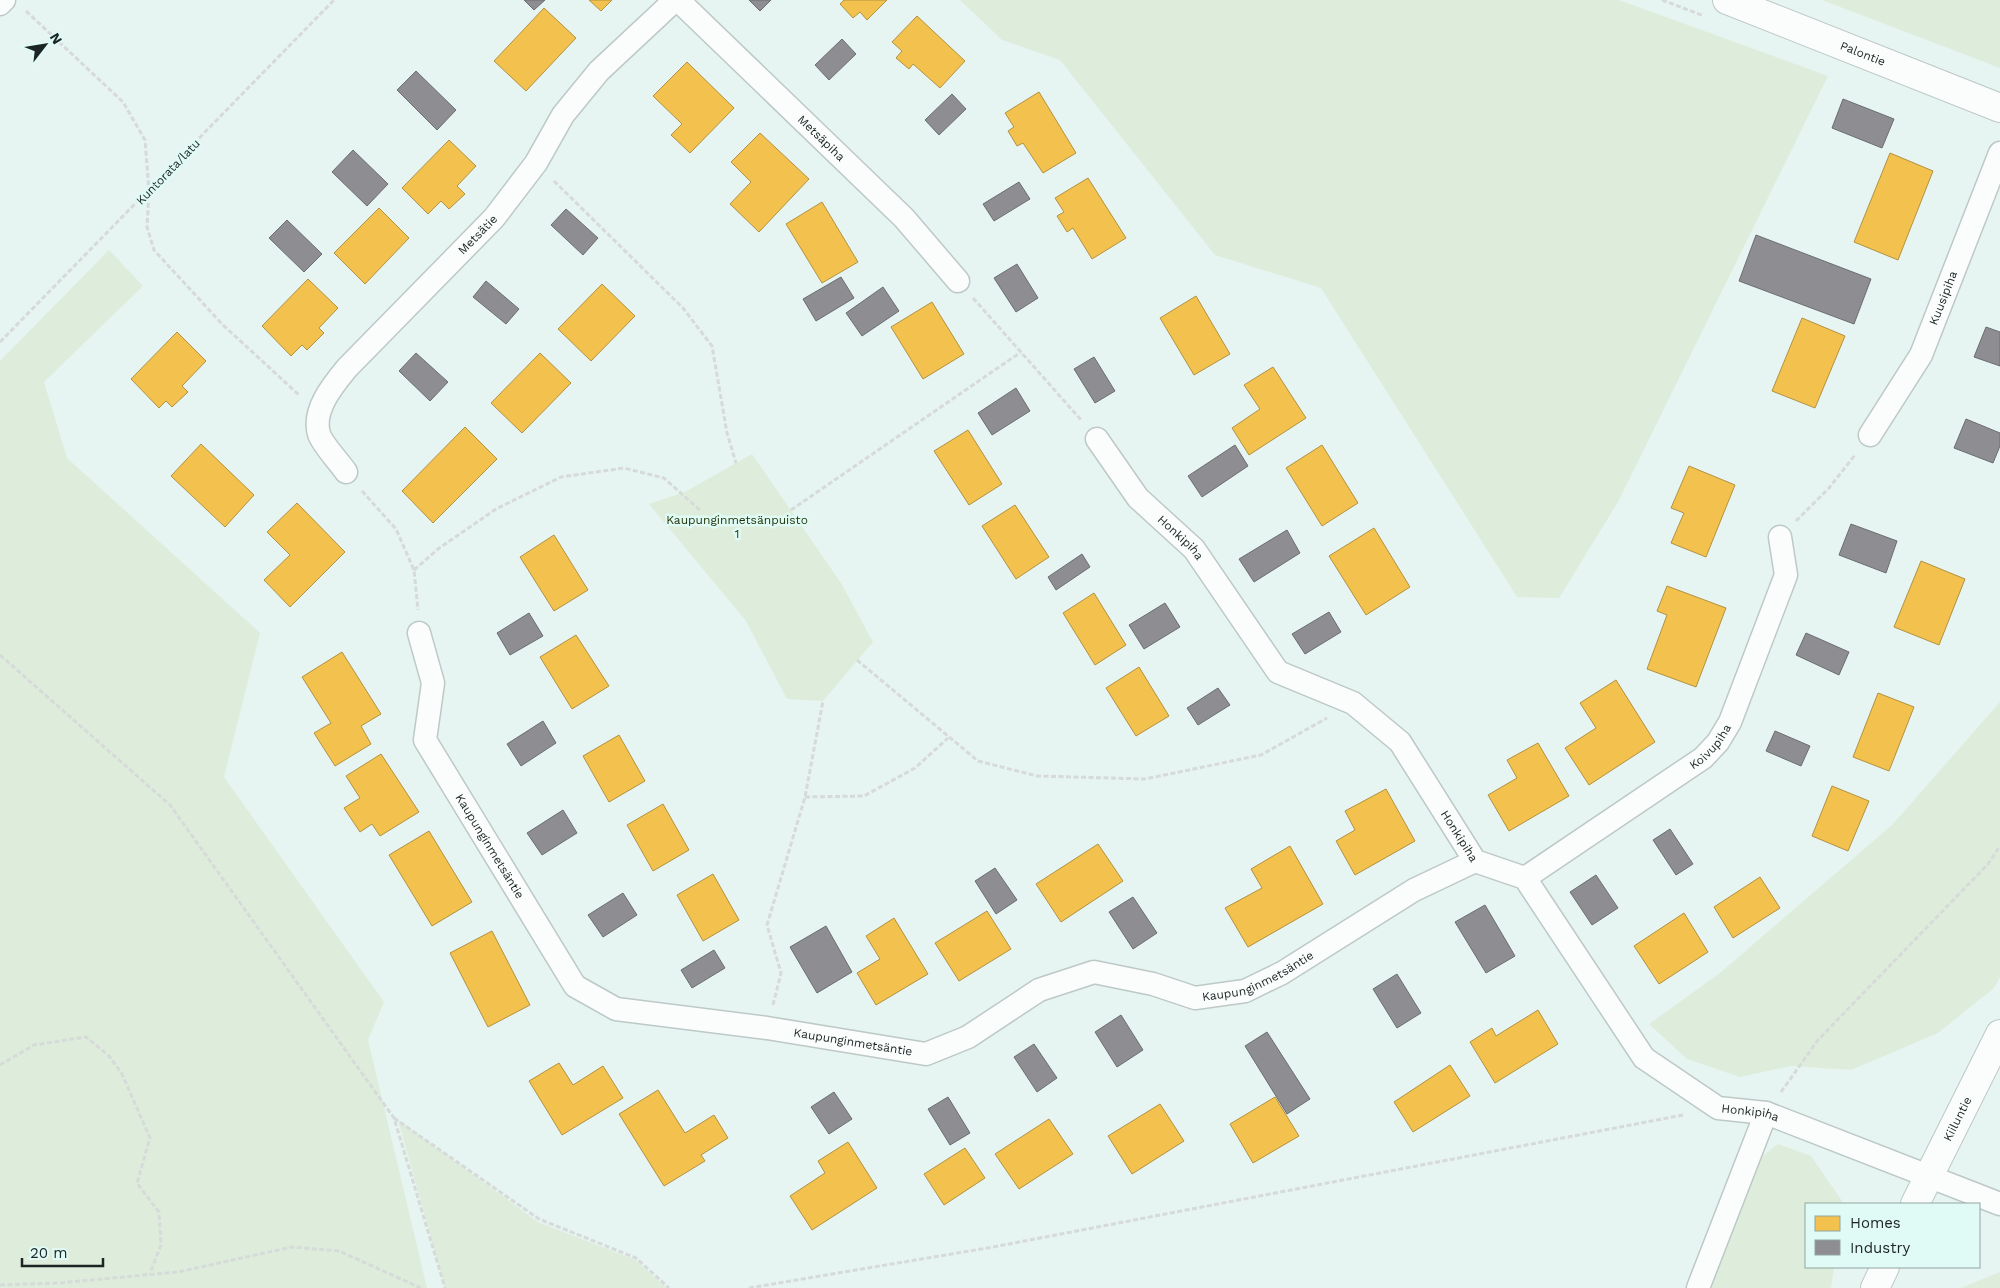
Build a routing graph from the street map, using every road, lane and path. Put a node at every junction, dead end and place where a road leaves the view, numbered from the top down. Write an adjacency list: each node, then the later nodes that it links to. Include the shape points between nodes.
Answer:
1 (334, 0): 8 (path, Kuntorata/latu)
2 (676, 0): 7 (street, Metsätie, via 598,71 562,115); 9 (street, Metsäpiha, via 904,218)
3 (1727, 0): 5 (street, Palontie)
4 (8, 4): 8 (path, via 123,102 145,140)
5 (2000, 108)
6 (2000, 153): 13 (street, Kuusipiha, via 1921,355)
7 (536, 162): 12 (street, Metsätie, via 494,218 347,368 330,390); 15 (path, via 683,308 712,346 727,433)
8 (149, 191): 10 (path, Kuntorata/latu); 12 (path, via 147,227 154,250 222,324)
9 (958, 281): 11 (path)
10 (0, 342)
11 (1021, 352): 14 (path); 17 (path)
12 (319, 413): 16 (street, Metsätie, via 319,435)
13 (1870, 435): 19 (path, via 1829,488)
14 (1097, 439): 25 (street, Honkipiha, via 1138,498 1194,549 1278,672)
15 (736, 463)
16 (346, 472): 20 (path, via 396,529)
17 (791, 510)
18 (701, 511): 20 (path, via 664,478 624,468 561,478 496,509)
19 (1780, 537): 30 (street, Koivupiha, via 1786,575 1730,722 1718,742 1702,758)
20 (414, 570): 21 (path)
21 (419, 633): 31 (street, Kaupunginmetsäntie, via 433,683 425,740 575,986 616,1009)
22 (0, 655): 36 (path, via 170,805)
23 (857, 660): 26 (path)
24 (823, 701): 27 (path)
25 (1353, 704): 26 (path, via 1260,755 1144,779 1037,776 978,762); 29 (street, Honkipiha, via 1400,742)
26 (948, 738): 27 (path, via 915,768 864,796)
27 (805, 797): 31 (path, via 767,925 780,973)
28 (2000, 846): 35 (path, via 1988,864 1818,1040)
29 (1475, 861): 30 (street, Honkipiha); 31 (street, Kaupunginmetsäntie, via 1414,890 1282,973 1245,991 1195,998 1153,984 1094,972 1039,990 968,1037 926,1054)
30 (1525, 878): 34 (street, Honkipiha, via 1644,1058)
31 (767, 1028)
32 (2000, 1034): 37 (street, Kiiluntie)
33 (0, 1066): 41 (path, via 34,1045 86,1037 108,1056 122,1074 150,1138 138,1183 159,1212 161,1245)
34 (1718, 1108): 35 (street, Honkipiha); 46 (path, via 993,1247)
35 (1766, 1113): 37 (street, Honkipiha); 47 (street)
36 (394, 1118): 44 (path); 45 (path, via 539,1220 636,1258)
37 (1929, 1175): 38 (street, Kiiluntie); 39 (street, Honkipiha)
38 (1915, 1203)
39 (2000, 1204)
40 (1885, 1268): 48 (street)
41 (150, 1273): 42 (path, via 59,1283); 43 (path, via 178,1272 292,1247 339,1251)
42 (0, 1285)
43 (420, 1288)
44 (445, 1288)
45 (669, 1288)
46 (749, 1288)
47 (1698, 1288)
48 (1875, 1288)

